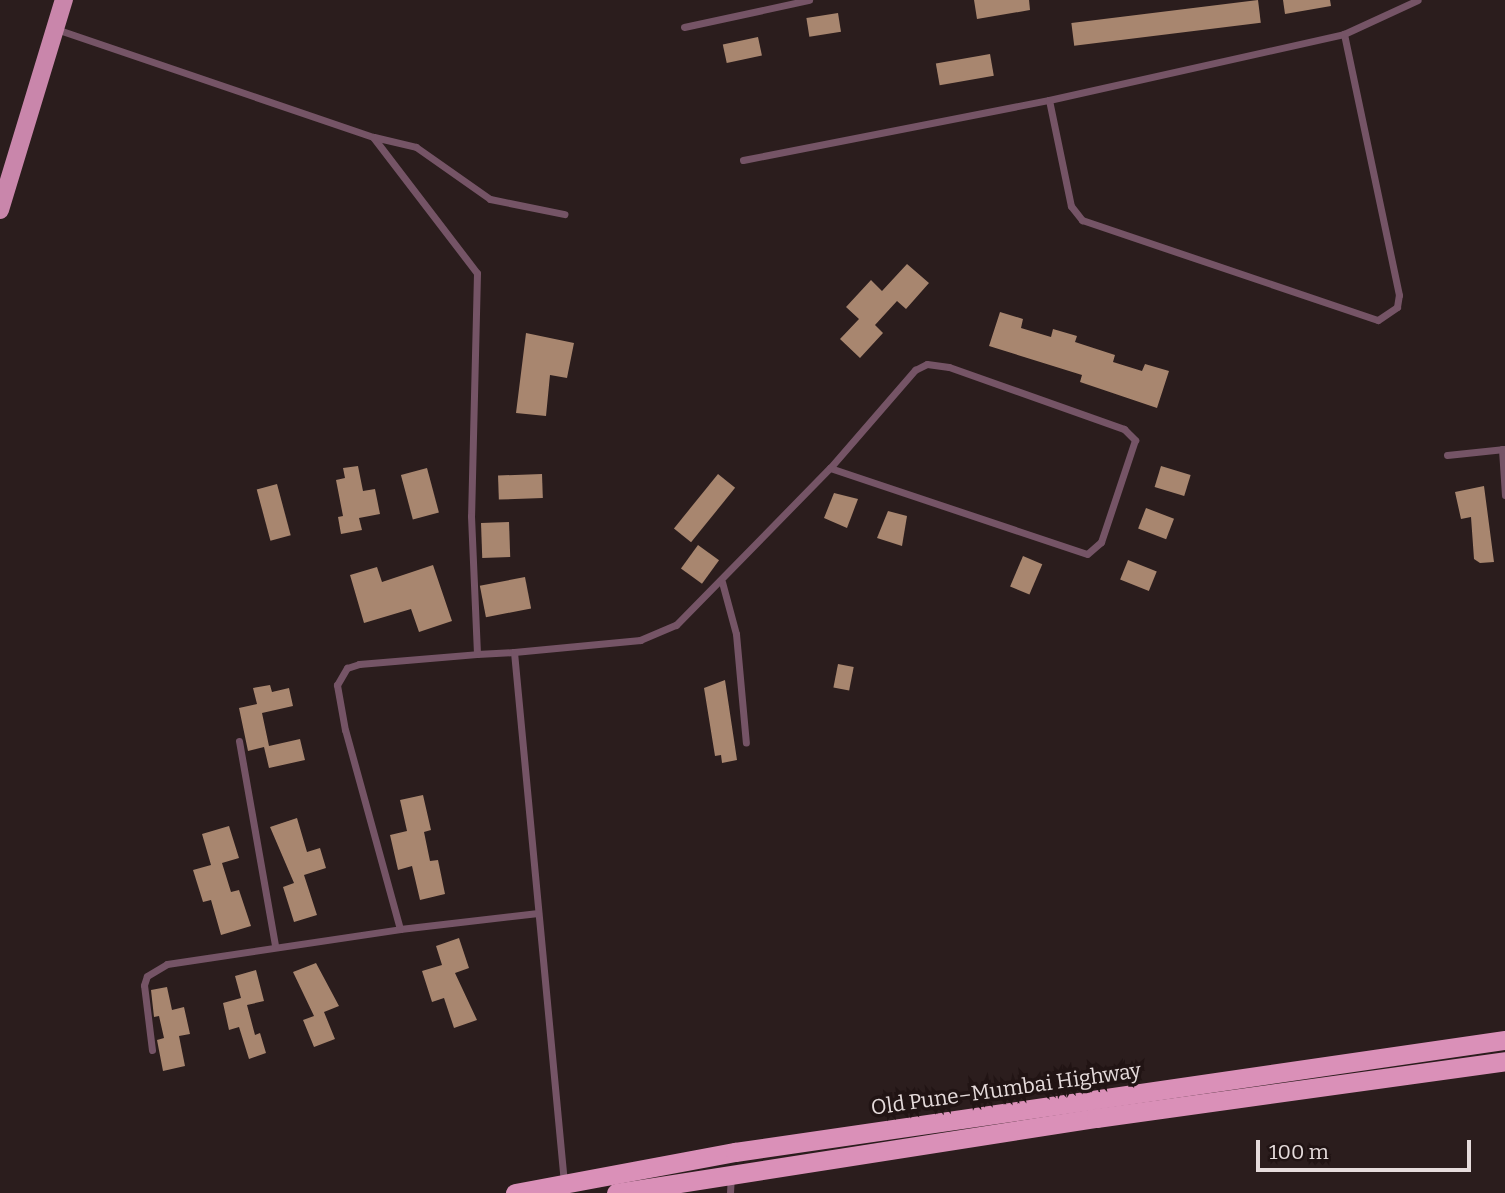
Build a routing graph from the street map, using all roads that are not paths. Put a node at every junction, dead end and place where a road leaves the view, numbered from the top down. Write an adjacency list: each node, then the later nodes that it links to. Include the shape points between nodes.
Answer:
1 (64, 0): 5 (main road)
2 (810, 0): 4 (lane)
3 (1418, 0): 6 (lane)
4 (684, 27)
5 (55, 29): 8 (lane); 10 (main road)
6 (1344, 34): 7 (lane); 7 (lane, via 1399,295 1397,307 1378,320 1082,220 1071,206)
7 (1049, 100): 9 (lane)
8 (373, 137): 11 (lane, via 416,147 490,199); 18 (lane, via 477,273 471,516)
9 (743, 160)
10 (0, 210)
11 (564, 214)
12 (1504, 449): 13 (lane); 15 (lane)
13 (1447, 455)
14 (830, 468): 14 (lane, via 915,370 937,363 1124,429 1135,440 1101,542 1087,554); 16 (lane)
15 (1505, 495)
16 (722, 582): 17 (lane, via 676,625 653,636); 20 (lane, via 736,634)
17 (514, 652): 18 (lane); 21 (lane)
18 (477, 654): 22 (lane, via 359,664 347,668 337,685 345,730)
19 (239, 741): 23 (lane)
20 (746, 743)
21 (538, 914): 22 (lane); 28 (lane)
22 (400, 929): 23 (lane)
23 (275, 946): 25 (lane, via 167,964 147,976)
24 (1505, 1040): 28 (highway, Old Pune–Mumbai Highway, via 878,1130)
25 (152, 1050)
26 (1505, 1061): 27 (highway, Old Pune–Mumbai Highway)
27 (731, 1184): 30 (highway, Old Pune–Mumbai Highway)
28 (564, 1188): 29 (highway, Old Pune–Mumbai Highway)
29 (515, 1193)
30 (616, 1193)

